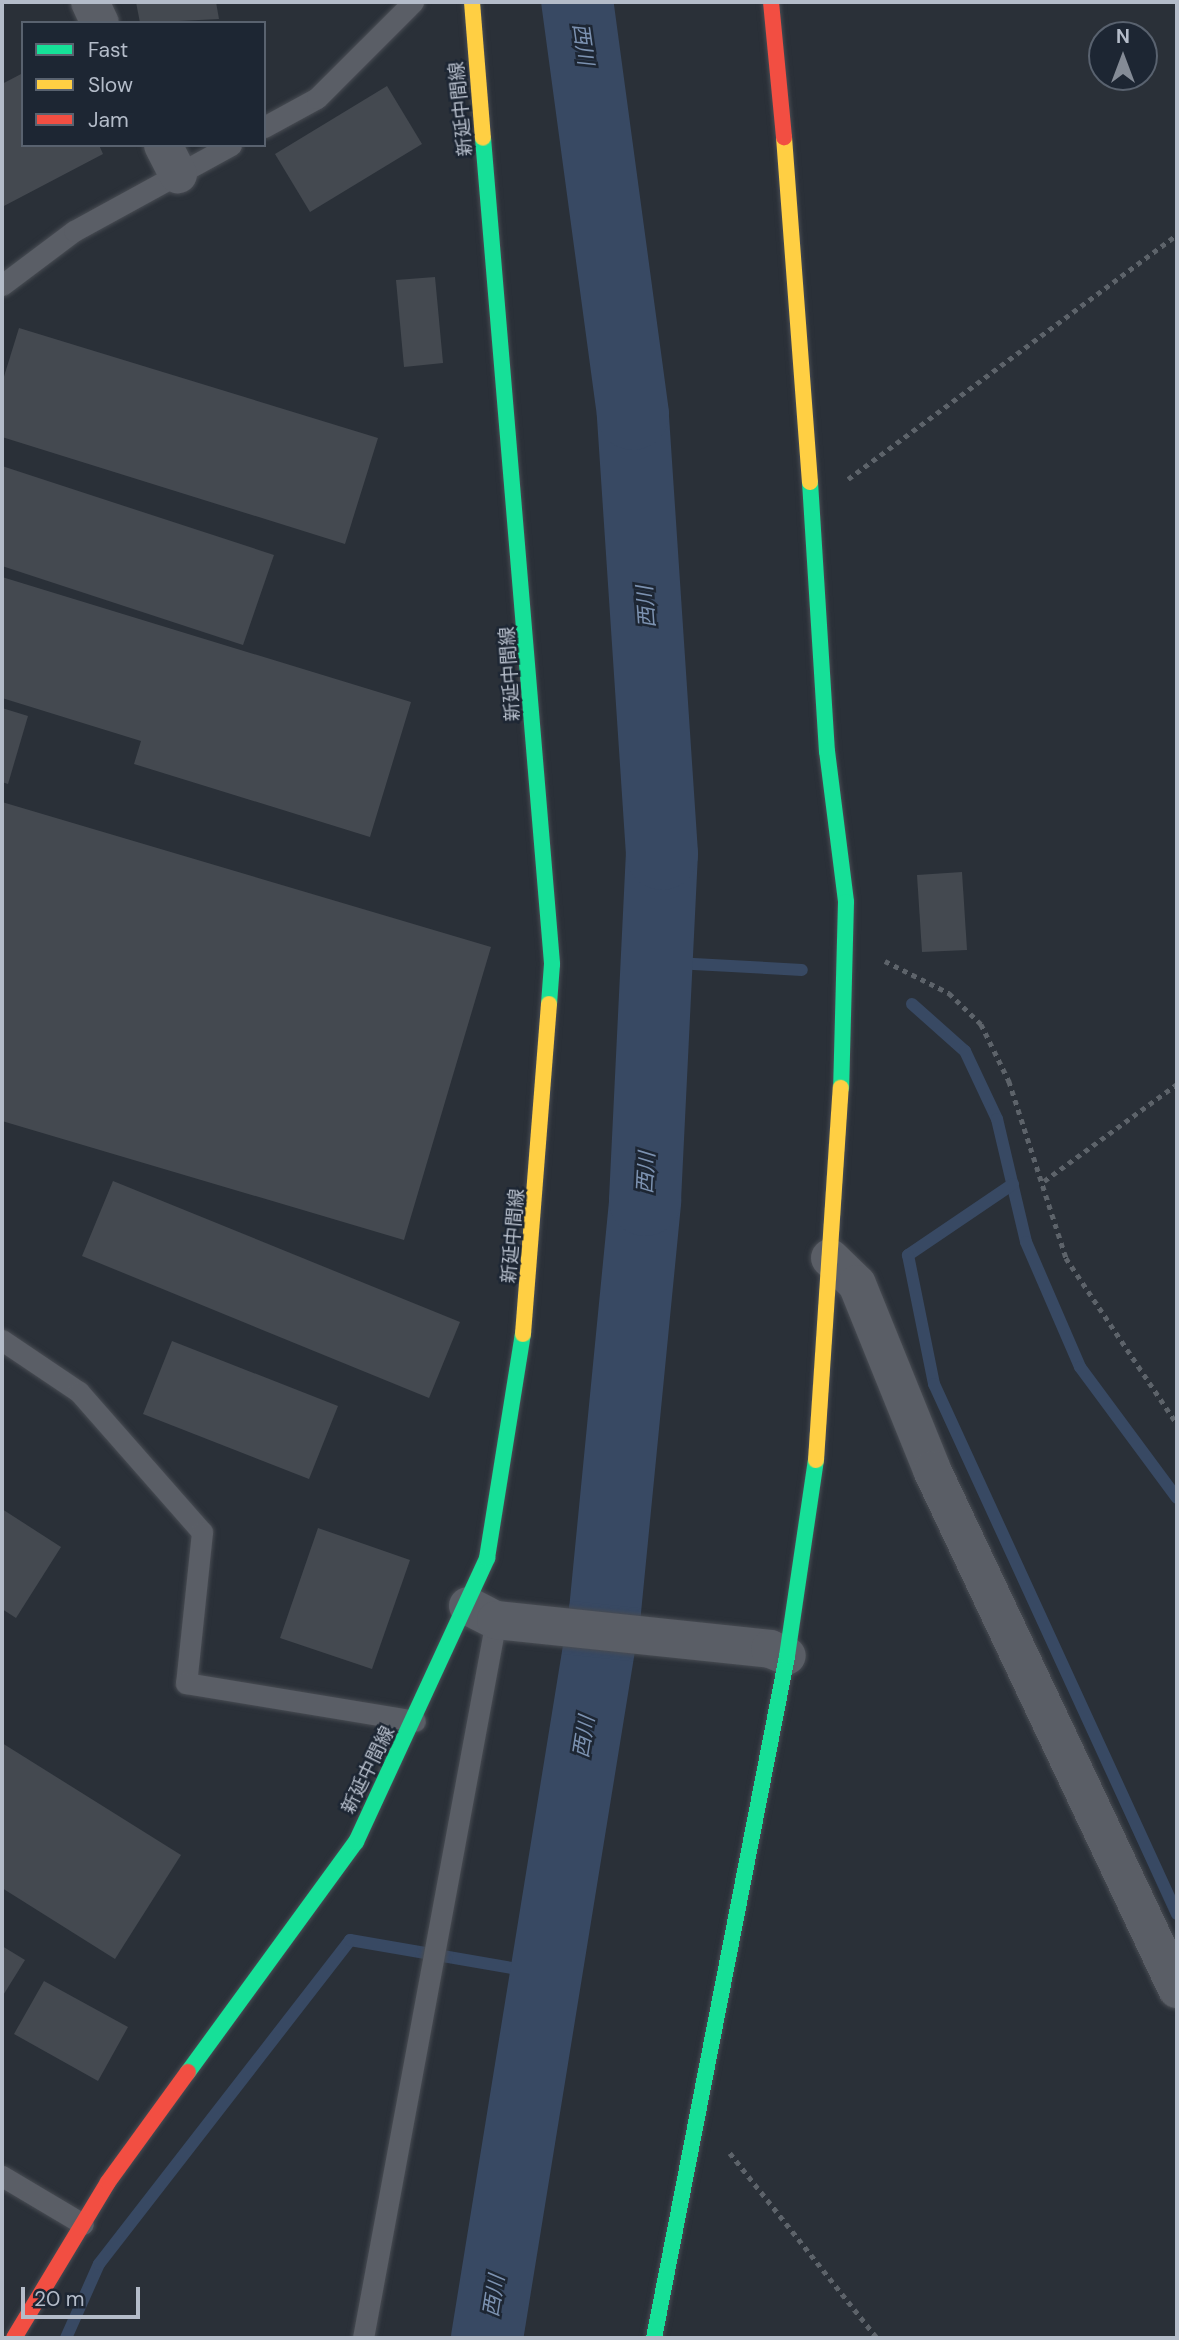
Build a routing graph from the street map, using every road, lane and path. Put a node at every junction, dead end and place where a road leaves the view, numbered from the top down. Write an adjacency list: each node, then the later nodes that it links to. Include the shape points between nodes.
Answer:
1 (90, 2): 5 (street)
2 (413, 2): 6 (lane, via 317,98)
3 (472, 2): 18 (main road, 新延中間線, via 552,964 531,1282 487,1558)
4 (771, 2): 11 (main road)
5 (99, 21)
6 (266, 126)
7 (223, 147): 8 (lane)
8 (170, 160): 10 (lane)
9 (1177, 235): 11 (path, via 871,467)
10 (2, 285)
11 (813, 497): 12 (main road, via 827,751 846,902)
12 (844, 956): 14 (path, via 908,968 949,993 981,1024 1009,1081); 15 (main road, via 839,1178)
13 (1177, 1084): 14 (path)
14 (1044, 1181): 17 (path, via 1066,1258)
15 (830, 1258): 19 (main road, via 814,1483); 21 (street, via 857,1284 932,1470)
16 (2, 1340): 20 (lane, via 79,1392 202,1532 186,1683)
17 (1177, 1424)
18 (493, 1616): 19 (street); 20 (main road, 新延中間線); 26 (lane, via 426,2026)
19 (779, 1653): 27 (main road)
20 (415, 1721): 24 (main road, 新延中間線, via 356,1842)
21 (1177, 1989)
22 (722, 2144): 28 (path)
23 (2, 2176): 24 (lane)
24 (83, 2224): 25 (main road, 新延中間線)
25 (14, 2338)
26 (363, 2338)
27 (654, 2338)
28 (877, 2338)

